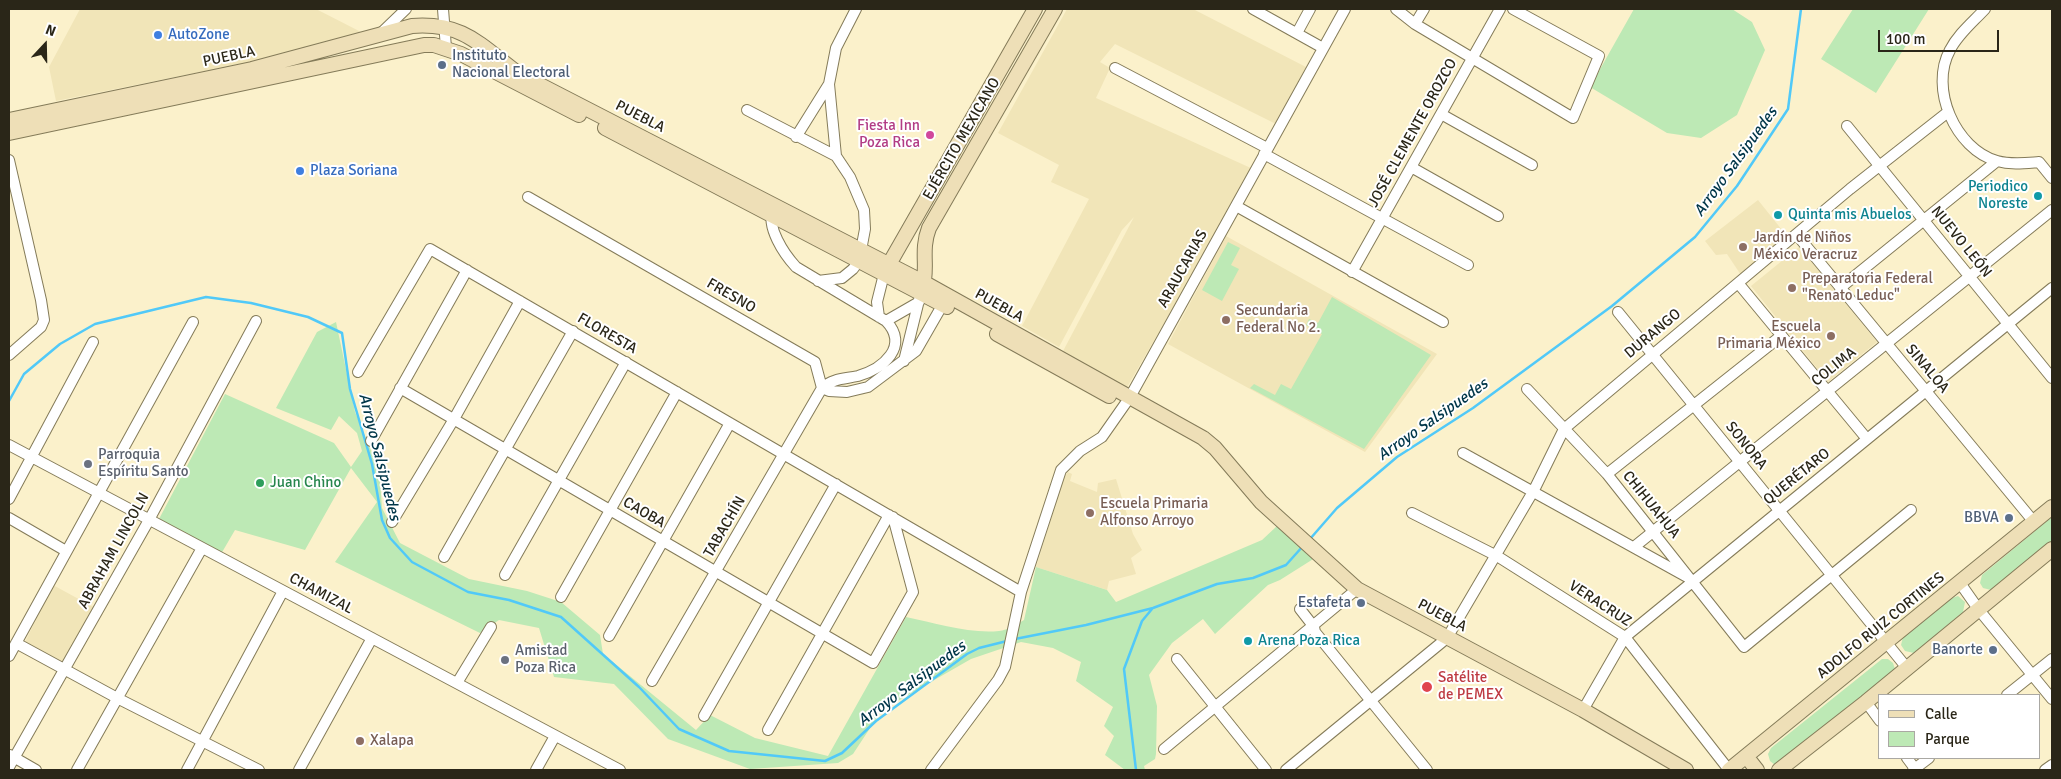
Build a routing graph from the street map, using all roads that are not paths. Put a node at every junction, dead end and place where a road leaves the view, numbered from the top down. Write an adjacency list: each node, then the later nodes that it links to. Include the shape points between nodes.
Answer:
1 (406, 9): 17 (street)
2 (442, 9): 15 (street)
3 (856, 9): 24 (street, via 836,48)
4 (1035, 9): 18 (main road, EJÉRCITO MEXICANO)
5 (1055, 9): 21 (main road, EJÉRCITO MEXICANO)
6 (1253, 9): 16 (street)
7 (1310, 9): 16 (street)
8 (1345, 9): 20 (street, ARAUCARIAS)
9 (1396, 9): 14 (street)
10 (1424, 9): 14 (street)
11 (1500, 9): 22 (street, JOSÉ CLEMENTE OROZCO)
12 (1513, 9): 22 (street, via 1599,56 1574,118)
13 (1985, 9): 26 (street, via 1964,29 1950,50 1943,70)
14 (1415, 24): 22 (street)
15 (446, 28): 17 (main road, PUEBLA, via 412,26); 19 (street); 42 (main road, PUEBLA, via 469,35 520,74)
16 (1297, 33): 20 (street)
17 (378, 36): 28 (main road, PUEBLA, via 252,70)
18 (1014, 46): 21 (main road); 47 (main road, EJÉRCITO MEXICANO)
19 (446, 48): 30 (main road, PUEBLA, via 424,45); 42 (main road, PUEBLA)
20 (1323, 48): 32 (street, ARAUCARIAS)
21 (1028, 55): 49 (main road, EJÉRCITO MEXICANO)
22 (1473, 57): 27 (street, JOSÉ CLEMENTE OROZCO)
23 (1115, 68): 32 (street)
24 (829, 84): 31 (street); 33 (street)
25 (746, 110): 31 (street)
26 (1948, 112): 35 (street, via 1958,131 1984,155); 38 (street, DURANGO)
27 (1441, 114): 36 (street); 37 (street, JOSÉ CLEMENTE OROZCO)
28 (9, 120)
29 (1847, 126): 38 (street, NUEVO LEÓN)
30 (9, 133)
31 (796, 137): 33 (street)
32 (1266, 151): 41 (street, ARAUCARIAS); 45 (street)
33 (836, 156): 50 (street, via 850,177 864,210 865,229)
34 (9, 160): 74 (street, via 44,320 41,327)
35 (1997, 161): 39 (street, via 2040,162); 46 (street)
36 (1532, 165)
37 (1411, 166): 44 (street); 45 (street, JOSÉ CLEMENTE OROZCO)
38 (1881, 167): 46 (street, NUEVO LEÓN); 48 (street, DURANGO)
39 (2052, 178)
40 (528, 197): 80 (street, FRESNO, via 815,362)
41 (1236, 206): 54 (street); 85 (street, ARAUCARIAS)
42 (772, 210): 50 (main road, PUEBLA); 56 (street, via 772,228 788,258)
43 (2052, 210): 55 (street, COLIMA)
44 (1498, 216)
45 (1383, 218): 51 (street); 54 (street, JOSÉ CLEMENTE OROZCO)
46 (1925, 221): 55 (street, NUEVO LEÓN); 58 (street)
47 (912, 229): 49 (main road); 53 (main road, EJÉRCITO MEXICANO)
48 (1797, 235): 57 (street, DURANGO); 58 (street, SINALOA)
49 (924, 242): 60 (main road, EJÉRCITO MEXICANO)
50 (860, 256): 53 (main road, PUEBLA); 56 (street, via 853,269 842,278)
51 (1468, 265)
52 (467, 270): 61 (street, FLORESTA); 77 (street, FLORESTA, via 430,249); 79 (street)
53 (886, 270): 60 (main road, PUEBLA); 64 (street, via 878,294)
54 (1352, 272): 67 (street)
55 (1970, 276): 68 (street, NUEVO LEÓN); 72 (street, COLIMA)
56 (818, 282): 64 (street)
57 (1738, 283): 70 (street); 73 (street, DURANGO)
58 (1840, 288): 72 (street, SINALOA)
59 (2052, 288): 68 (street, QUERÉTARO)
60 (922, 292): 62 (main road, PUEBLA); 64 (street); 75 (street); 85 (main road, PUEBLA)
61 (520, 301): 69 (street, FLORESTA); 87 (street)
62 (942, 304): 75 (street, via 916,351); 85 (main road, PUEBLA)
63 (1618, 312): 73 (street, SONORA)
64 (883, 319): 80 (street, via 897,337 896,346 886,360 870,371 829,381)
65 (256, 321): 111 (street, ABRAHAM LINCOLN)
66 (193, 322): 102 (street)
67 (1443, 322)
68 (2008, 324): 78 (street, NUEVO LEÓN); 83 (street, QUERÉTARO)
69 (573, 332): 76 (street, FLORESTA); 93 (street)
70 (1781, 336): 82 (street); 86 (street)
71 (93, 342): 96 (street)
72 (1886, 344): 82 (street, COLIMA); 83 (street, SINALOA)
73 (1652, 354): 86 (street, SONORA); 89 (street, DURANGO)
74 (9, 355)
75 (904, 360): 80 (street, via 868,387 847,392)
76 (626, 362): 84 (street, FLORESTA); 99 (street)
77 (358, 372)
78 (2052, 378)
79 (400, 388): 87 (street, CAOBA); 91 (street)
80 (822, 388): 95 (street, TABACHÍN)
81 (1527, 389): 89 (street, CHIHUAHUA)
82 (1827, 391): 90 (street); 97 (street, COLIMA)
83 (1926, 391): 90 (street, QUERÉTARO); 113 (street, SINALOA)
84 (677, 392): 88 (street, FLORESTA); 105 (street)
85 (1127, 401): 127 (main road, PUEBLA, via 1203,438 1216,448 1261,502); 129 (street, ARAUCARIAS, via 1102,437 1080,451 1061,470)
86 (1694, 405): 97 (street, SONORA); 98 (street)
87 (454, 420): 93 (street, CAOBA); 112 (street)
88 (730, 423): 95 (street, FLORESTA); 115 (street)
89 (1564, 429): 98 (street, CHIHUAHUA); 101 (street, DURANGO)
90 (1867, 439): 107 (street, QUERÉTARO)
91 (371, 442)
92 (9, 445): 96 (street, CHAMIZAL)
93 (505, 449): 99 (street, CAOBA); 120 (street)
94 (1463, 453): 101 (street)
95 (784, 454): 100 (street, FLORESTA); 122 (street, TABACHÍN)
96 (32, 458): 102 (street, CHAMIZAL); 103 (street)
97 (1740, 462): 107 (street, SONORA); 114 (street, COLIMA)
98 (1607, 474): 114 (street, CHIHUAHUA)
99 (559, 480): 105 (street, CAOBA); 124 (street)
100 (836, 484): 109 (street, FLORESTA); 131 (street)
101 (1534, 490): 116 (street); 121 (street, DURANGO)
102 (99, 493): 111 (street, CHAMIZAL); 119 (street)
103 (9, 498)
104 (2052, 507): 113 (main road, ADOLFO RUIZ CORTINES)
105 (610, 510): 115 (street, CAOBA); 130 (street)
106 (1911, 510): 123 (street)
107 (1780, 511): 123 (street, SONORA); 125 (street, QUERÉTARO)
108 (1412, 513): 121 (street, VERACRUZ)
109 (891, 516): 129 (street, FLORESTA); 136 (street); 136 (street, CAOBA, via 913,592 873,663)
110 (9, 518): 119 (street)
111 (150, 520): 117 (street, CHAMIZAL); 147 (street, ABRAHAM LINCOLN)
112 (392, 522)
113 (2034, 522): 126 (main road, ADOLFO RUIZ CORTINES)
114 (1654, 531): 116 (street, COLIMA); 125 (street, CHIHUAHUA)
115 (663, 541): 122 (street, CAOBA); 137 (street)
116 (1634, 547): 125 (street)
117 (202, 548): 128 (street, CHAMIZAL); 152 (street)
118 (2052, 549): 133 (main road)
119 (66, 551): 142 (street)
120 (444, 556)
121 (1497, 556): 138 (street, VERACRUZ); 140 (street, DURANGO)
122 (716, 572): 131 (street, CAOBA); 149 (street, TABACHÍN)
123 (1832, 574): 125 (street, CHIHUAHUA, via 1744,647); 141 (street, SONORA)
124 (505, 575)
125 (1694, 581): 138 (street, QUERÉTARO)
126 (1960, 583): 133 (street); 141 (main road, ADOLFO RUIZ CORTINES)
127 (1353, 585): 134 (street); 140 (main road, PUEBLA)
128 (283, 591): 139 (street, CHAMIZAL); 162 (street)
129 (1020, 592): 176 (street, ARAUCARIAS, via 1005,667)
130 (561, 597)
131 (769, 602): 136 (street, CAOBA); 158 (street)
132 (1300, 609): 134 (street)
133 (1979, 610): 146 (main road); 148 (street)
134 (1314, 626): 154 (street, via 1315,632); 156 (street)
135 (490, 627): 150 (street)
136 (822, 633): 160 (street)
137 (609, 636)
138 (1625, 637): 157 (street, QUERÉTARO); 181 (street, VERACRUZ)
139 (372, 638): 150 (street, CHAMIZAL); 173 (street)
140 (1447, 638): 154 (street, DURANGO); 157 (main road, PUEBLA)
141 (1886, 642): 146 (street, SONORA); 164 (main road, ADOLFO RUIZ CORTINES)
142 (16, 643): 143 (street); 147 (street)
143 (9, 656)
144 (1177, 659): 156 (street)
145 (2052, 659): 148 (street)
146 (1908, 668): 155 (main road)
147 (64, 670): 152 (street); 167 (street, ABRAHAM LINCOLN)
148 (2032, 675): 151 (street); 153 (street)
149 (652, 681)
150 (457, 684): 161 (street, CHAMIZAL)
151 (2008, 694)
152 (119, 699): 162 (street); 170 (street)
153 (2052, 699)
154 (1371, 700): 178 (street, DURANGO); 179 (street)
155 (1866, 702): 159 (street); 183 (main road)
156 (1216, 707): 163 (street); 177 (street)
157 (1583, 710): 180 (main road, PUEBLA)
158 (704, 716)
159 (1878, 718)
160 (768, 730)
161 (555, 736): 174 (street); 175 (street, CHAMIZAL)
162 (203, 742): 171 (street); 172 (street)
163 (1164, 749)
164 (1746, 756): 181 (main road, ADOLFO RUIZ CORTINES); 182 (main road)
165 (1908, 759): 184 (street)
166 (1928, 759): 184 (street)
167 (10, 760): 169 (street)
168 (2052, 765): 185 (street)
169 (36, 770)
170 (78, 770)
171 (187, 770)
172 (259, 770)
173 (299, 770)
174 (536, 770)
175 (620, 770)
176 (931, 770)
177 (1266, 770)
178 (1286, 770)
179 (1427, 770)
180 (1686, 770)
181 (1729, 770)
182 (1758, 770)
183 (1779, 770)
184 (1915, 770)
185 (2046, 770)

